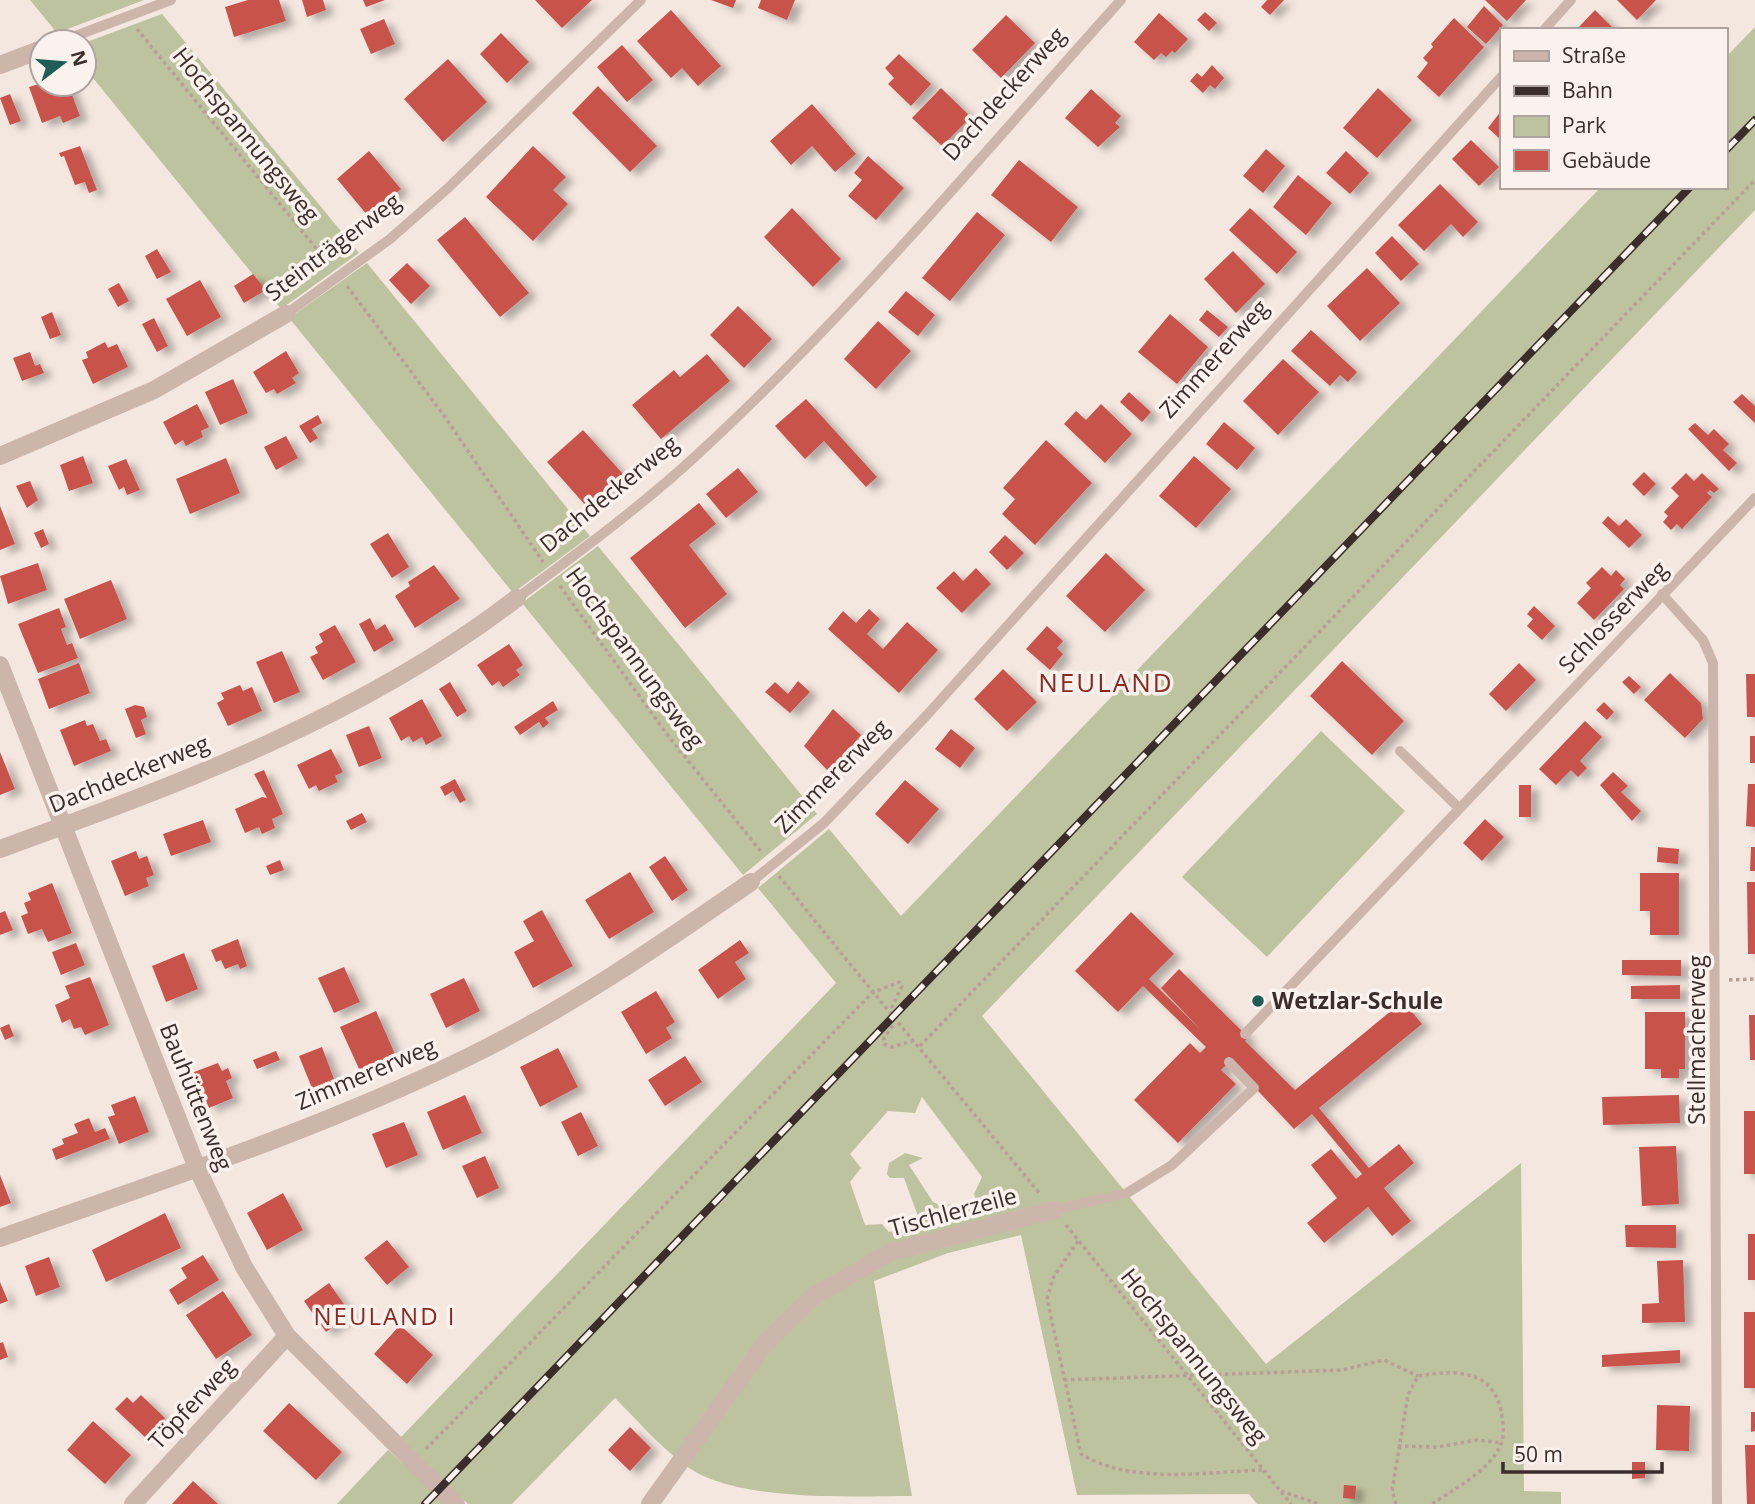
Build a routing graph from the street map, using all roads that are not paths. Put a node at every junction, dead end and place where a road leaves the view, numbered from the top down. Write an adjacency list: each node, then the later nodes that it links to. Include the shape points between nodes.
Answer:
1 (171, 0): 5 (lane)
2 (641, 0): 10 (lane, Steinträgerweg, via 447,189 390,239)
3 (1121, 0): 14 (lane, Dachdeckerweg, via 811,345 698,454)
4 (1571, 0): 6 (lane)
5 (95, 28)
6 (1546, 28)
7 (28, 54): 8 (street)
8 (0, 65)
9 (1500, 78): 20 (lane, Zimmererweg, via 927,715 824,823)
10 (286, 314): 11 (street, Steinträgerweg, via 154,390)
11 (0, 456)
12 (1755, 498): 13 (lane, Schlosserweg)
13 (1662, 594): 17 (lane, Schlosserweg); 30 (lane, Stellmacherweg, via 1703,640 1713,663)
14 (517, 598): 18 (street, Dachdeckerweg, via 418,665 285,738)
15 (0, 666): 18 (street, Bauhüttenweg)
16 (1400, 751): 17 (lane)
17 (1459, 808): 21 (lane, Schlosserweg)
18 (63, 827): 19 (street, Dachdeckerweg); 23 (street, Bauhüttenweg)
19 (0, 849)
20 (751, 882): 23 (street, Zimmererweg, via 632,965 470,1056 374,1101)
21 (1245, 1034)
22 (1229, 1062): 24 (lane, Tischlerzeile, via 1254,1087 1172,1165 1127,1193)
23 (197, 1168): 25 (street, Zimmererweg); 26 (street, Bauhüttenweg, via 244,1267)
24 (1054, 1210): 29 (street, Tischlerzeile, via 891,1252 814,1296 766,1342)
25 (0, 1238)
26 (286, 1336): 27 (street, Töpferweg); 28 (street, Bauhüttenweg)
27 (133, 1504)
28 (456, 1504)
29 (650, 1504)
30 (1717, 1504)

